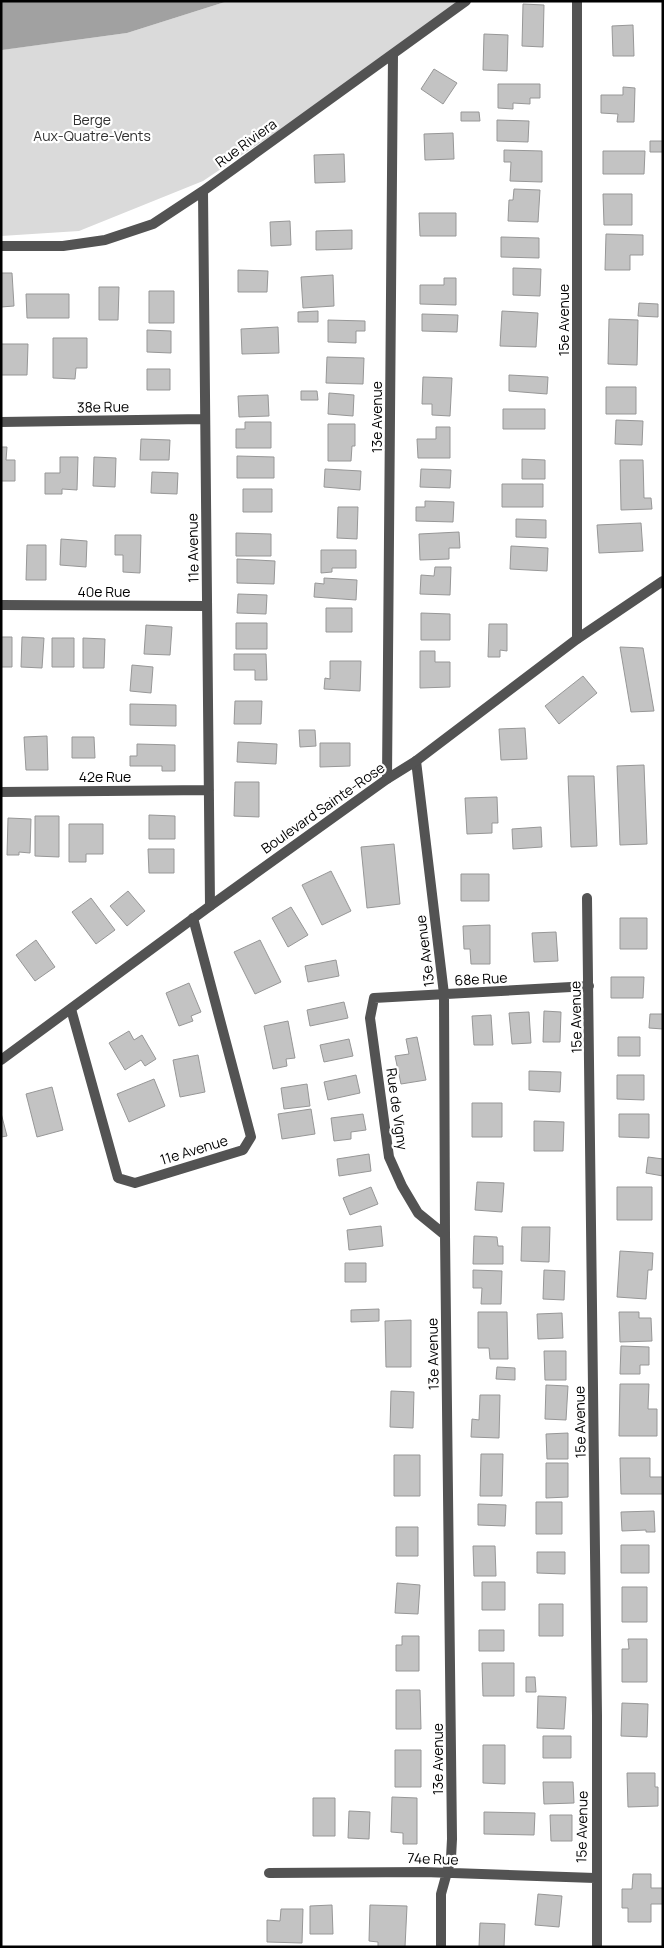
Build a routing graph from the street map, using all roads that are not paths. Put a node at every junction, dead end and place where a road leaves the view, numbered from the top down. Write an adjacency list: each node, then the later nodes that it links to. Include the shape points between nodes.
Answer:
1 (466, 1): 3 (street, Rue Riviera)
2 (577, 1): 11 (street, 15e Avenue)
3 (393, 54): 4 (street, Rue Riviera); 13 (street, 13e Avenue)
4 (203, 190): 5 (street, Rue Riviera, via 153,224 105,240 63,246); 6 (street, 11e Avenue)
5 (1, 246)
6 (205, 419): 7 (street, 38e Rue); 10 (street, 11e Avenue)
7 (1, 422)
8 (663, 581): 11 (street, Boulevard Sainte-Rose)
9 (1, 605): 10 (street, 40e Rue)
10 (207, 606): 14 (street, 11e Avenue)
11 (577, 639): 12 (street, Boulevard Sainte-Rose)
12 (416, 761): 13 (street, Boulevard Sainte-Rose); 20 (street, 13e Avenue)
13 (387, 779): 17 (street, Boulevard Sainte-Rose)
14 (209, 790): 15 (street, 42e Rue); 17 (street, 11e Avenue)
15 (1, 792)
16 (588, 898): 19 (street, 15e Avenue)
17 (210, 906): 18 (street, Boulevard Sainte-Rose)
18 (194, 918): 22 (street, Boulevard Sainte-Rose); 22 (street, 11e Avenue, via 252,1136 243,1150 135,1183 118,1178)
19 (589, 986): 20 (street, 68e Rue); 27 (street, 15e Avenue, via 597,1715)
20 (444, 994): 21 (street, 68e Rue); 24 (street, 13e Avenue)
21 (374, 998): 24 (street, Rue de Vigny, via 370,1018 389,1156 418,1213)
22 (71, 1009): 23 (street, Boulevard Sainte-Rose)
23 (1, 1060)
24 (445, 1235): 26 (street, 13e Avenue, via 452,1839)
25 (269, 1873): 26 (street, 74e Rue)
26 (447, 1873): 27 (street, 74e Rue); 28 (street, 13e Avenue, via 441,1894)
27 (595, 1878): 29 (street, 15e Avenue)
28 (442, 1947)
29 (596, 1947)

